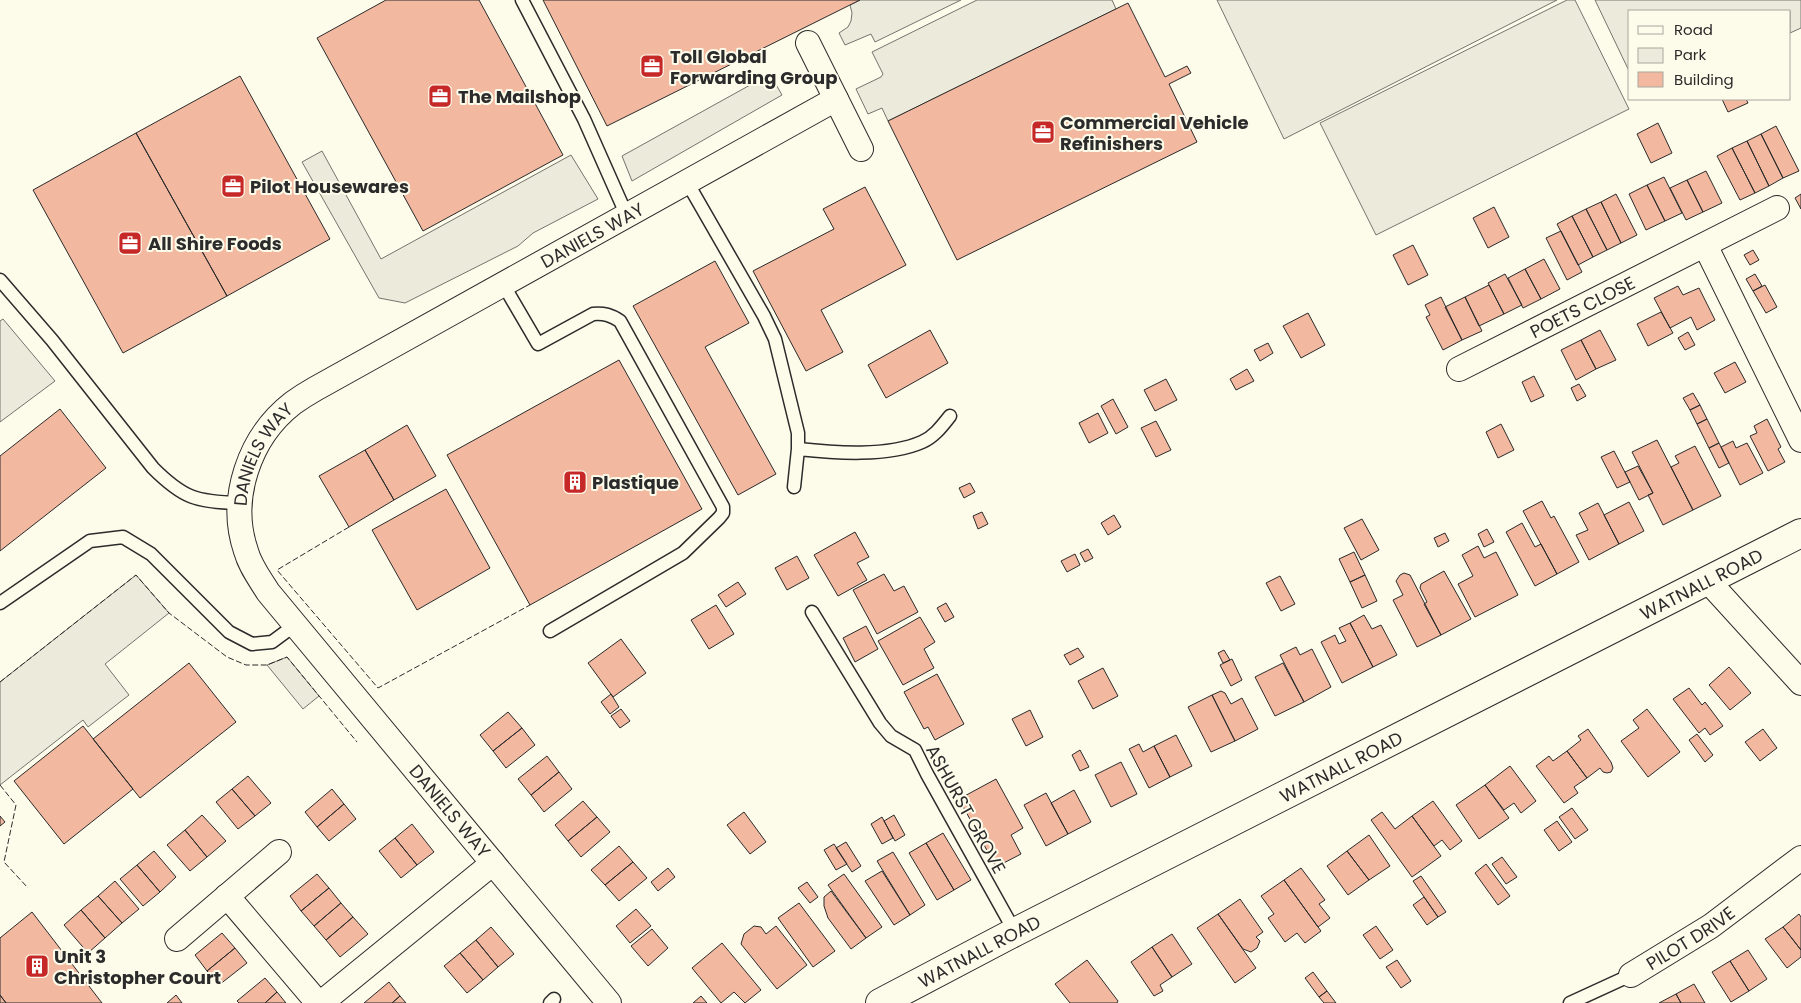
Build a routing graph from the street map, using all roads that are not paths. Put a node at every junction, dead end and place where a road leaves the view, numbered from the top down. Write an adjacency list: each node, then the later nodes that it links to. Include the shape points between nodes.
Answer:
1 (522, 0): 7 (lane, via 584,120)
2 (808, 43): 3 (street)
3 (836, 99): 4 (street); 5 (street, DANIELS WAY)
4 (861, 148)
5 (687, 182): 7 (street, DANIELS WAY); 14 (lane, via 775,339 798,433)
6 (1777, 208): 8 (street, POETS CLOSE)
7 (627, 216): 10 (street, DANIELS WAY)
8 (1705, 245): 11 (street, POETS CLOSE); 13 (street)
9 (0, 280): 16 (lane, via 153,468 169,483 179,491 205,501)
10 (503, 284): 16 (street, DANIELS WAY, via 315,388 292,404 275,420 258,444 242,483); 22 (lane, via 538,344 593,314 613,316 620,321 723,507 719,518 683,553)
11 (1459, 369)
12 (950, 416): 14 (lane, via 940,430 923,442 902,449 867,452)
13 (1801, 440)
14 (798, 449): 15 (lane)
15 (794, 487)
16 (239, 503): 21 (street, DANIELS WAY, via 239,522 246,552 268,592)
17 (1801, 533): 18 (main road, WATNALL ROAD)
18 (1708, 581): 23 (street); 28 (main road, WATNALL ROAD)
19 (0, 603): 21 (lane, via 90,541 123,537 151,554 229,632 252,644 272,642)
20 (812, 612): 28 (lane, ASHURST GROVE, via 880,723 891,736 915,750)
21 (296, 625): 26 (street, DANIELS WAY)
22 (550, 631)
23 (1801, 683)
24 (280, 852): 27 (street)
25 (1801, 858): 30 (street, PILOT DRIVE, via 1711,926)
26 (493, 863): 31 (street); 32 (street, DANIELS WAY)
27 (227, 896): 29 (street); 31 (street)
28 (1015, 932): 33 (main road, WATNALL ROAD)
29 (177, 939)
30 (1631, 975): 34 (lane, PILOT DRIVE)
31 (320, 1003)
32 (608, 1003)
33 (880, 1003)
34 (1570, 1003)

